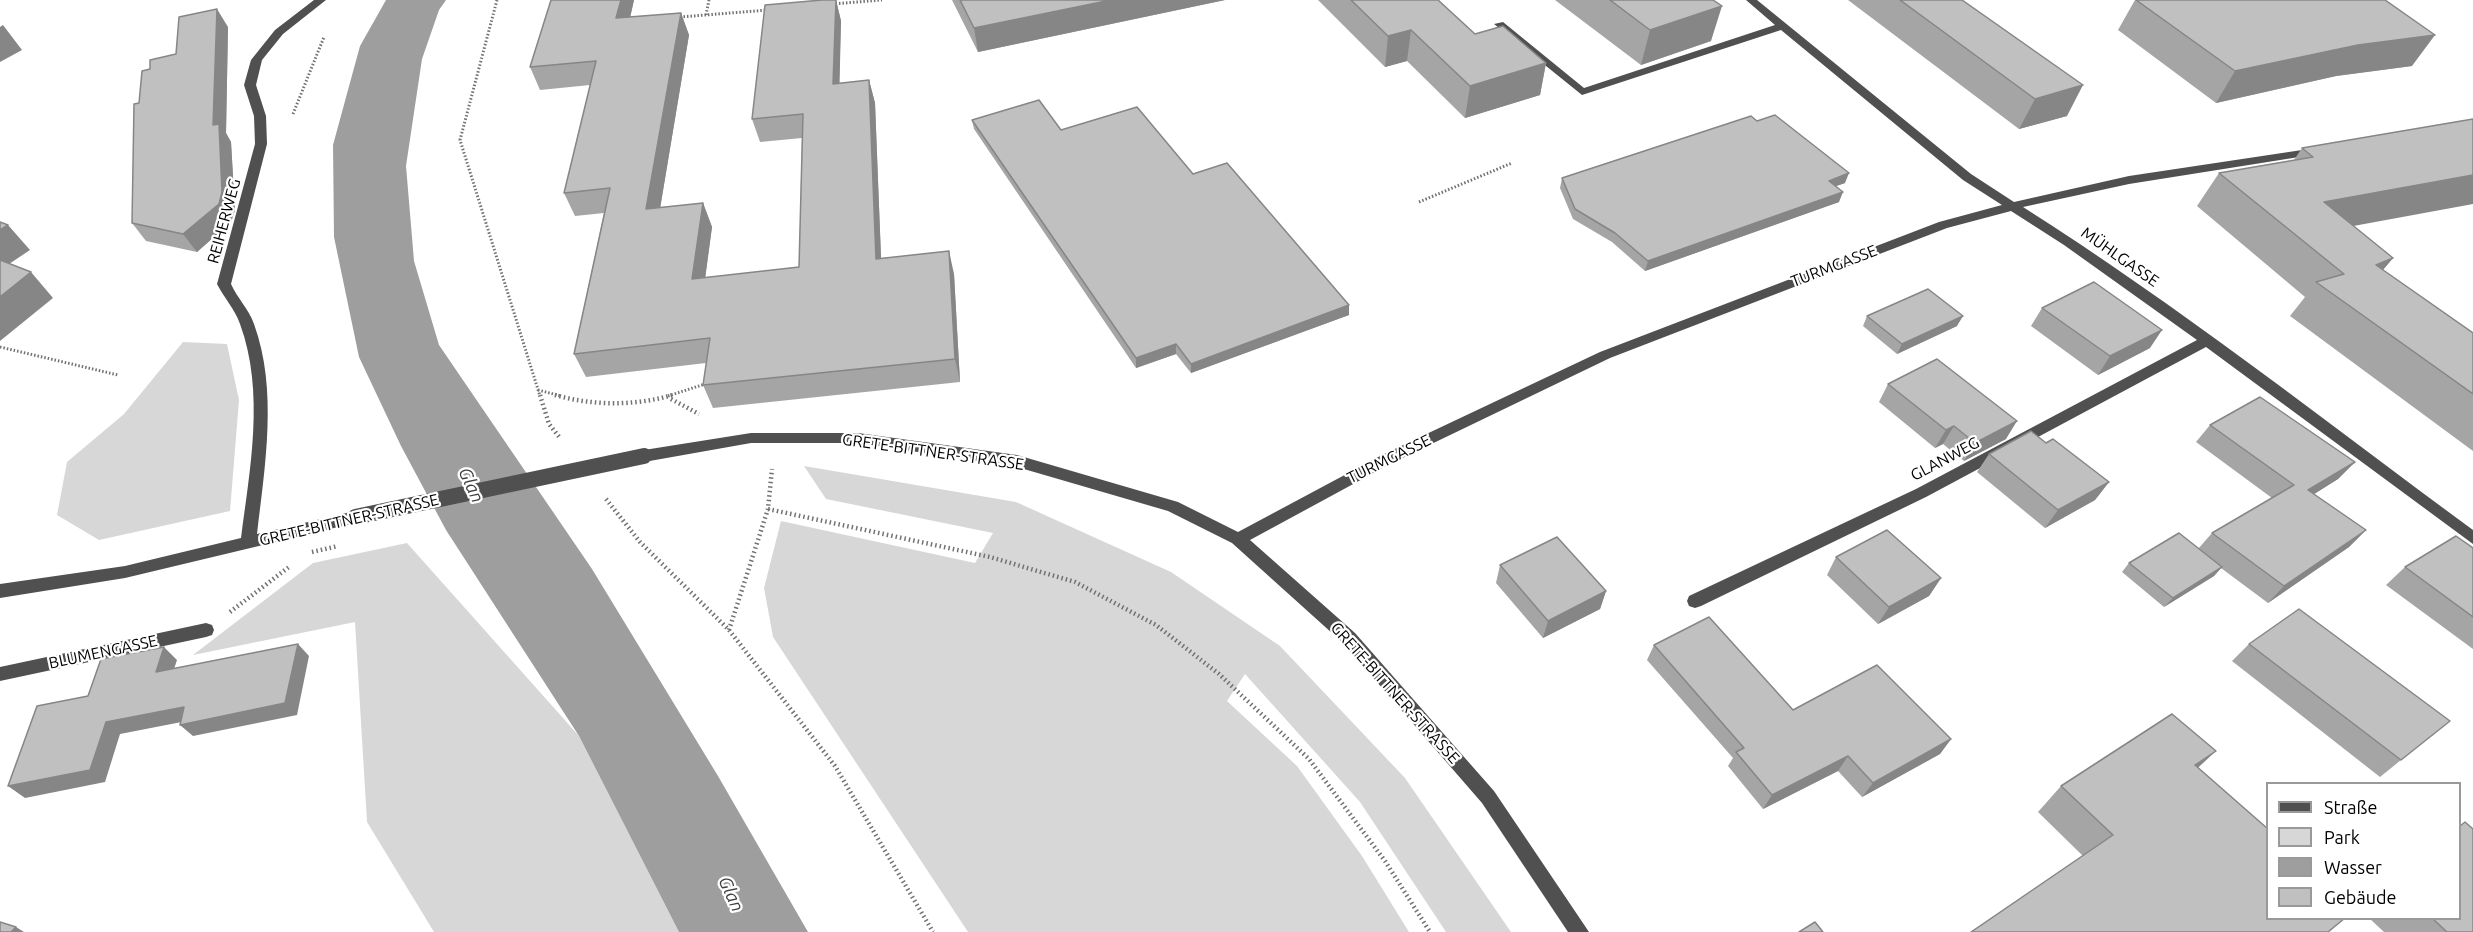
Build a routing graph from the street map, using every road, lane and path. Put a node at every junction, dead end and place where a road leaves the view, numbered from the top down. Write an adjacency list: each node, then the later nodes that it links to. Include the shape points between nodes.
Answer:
1 (321, 0): 27 (street, REIHERWEG, via 279,32 257,60 250,85 260,116 261,144 224,284 230,300 247,322 256,360 261,432)
2 (497, 0): 20 (path, via 460,140)
3 (709, 0): 8 (path)
4 (882, 0): 6 (path)
5 (1751, 0): 11 (street, MÜHLGASSE)
6 (824, 5)
7 (777, 9): 8 (path)
8 (706, 15): 9 (path)
9 (672, 18)
10 (1499, 24): 11 (street, via 1582,92)
11 (1784, 26): 15 (street, MÜHLGASSE, via 1967,177)
12 (2337, 147): 15 (street, TURMGASSE, via 2128,180)
13 (1512, 163): 14 (path)
14 (1419, 202)
15 (2011, 206): 16 (street, MÜHLGASSE, via 2069,242); 26 (street, TURMGASSE, via 1898,241 1605,354 1387,459)
16 (2207, 340): 25 (street, MÜHLGASSE); 30 (street, GLANWEG, via 1921,493)
17 (0, 347): 18 (path)
18 (118, 375)
19 (711, 382): 20 (path, via 671,398 614,406 572,401)
20 (537, 389): 21 (path, via 549,424)
21 (563, 442)
22 (773, 471): 24 (path)
23 (605, 497): 32 (path, via 640,542)
24 (768, 509): 32 (path); 35 (path, via 990,556 1075,582 1156,625 1219,674 1309,759 1385,861)
25 (2473, 538)
26 (1238, 539): 27 (street, GRETE-BITTNER-STRASSE, bridge, via 1173,506 1017,461 858,438 752,438 644,456 355,517); 36 (street, GRETE-BITTNER-STRASSE, via 1349,638 1480,789)
27 (248, 544): 29 (street, GRETE-BITTNER-STRASSE, via 125,572)
28 (298, 560): 31 (path)
29 (0, 591)
30 (1695, 601)
31 (206, 630): 33 (street, BLUMENGASSE)
32 (729, 630): 34 (path, via 835,766)
33 (0, 674)
34 (933, 932)
35 (1430, 932)
36 (1579, 932)

